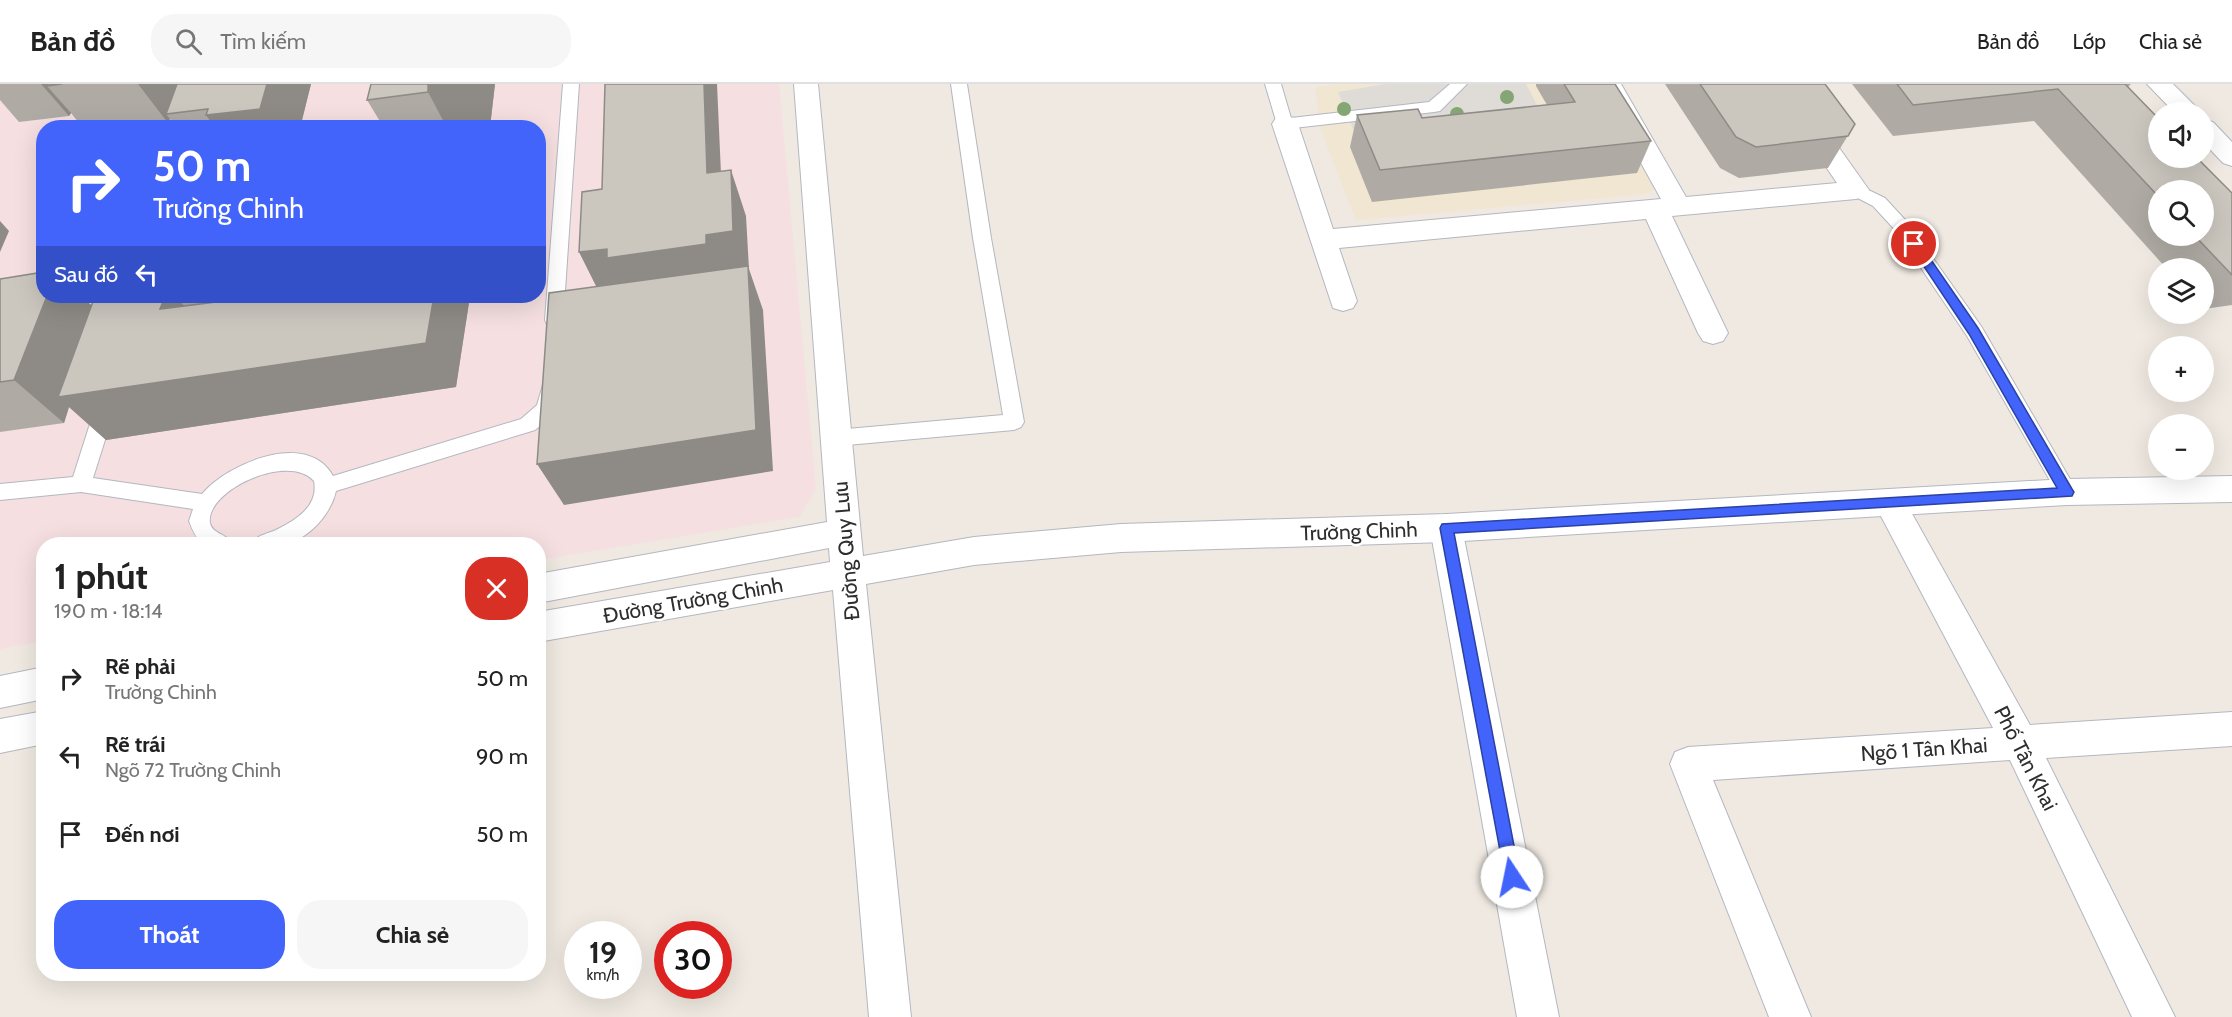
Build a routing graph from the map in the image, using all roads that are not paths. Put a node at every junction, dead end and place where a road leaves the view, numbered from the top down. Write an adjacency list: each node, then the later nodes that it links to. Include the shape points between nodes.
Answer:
1 (571, 84): 18 (lane)
2 (806, 84): 21 (street, Đường Quy Lưu)
3 (959, 84): 21 (lane, via 1014,422)
4 (1273, 84): 10 (lane)
5 (1459, 84): 10 (lane, via 1434,107)
6 (1610, 84): 14 (street)
7 (1781, 84): 13 (street)
8 (2159, 84): 9 (street)
9 (2178, 102)
10 (1285, 124): 15 (street)
11 (2214, 138): 12 (street)
12 (2232, 157)
13 (1856, 190): 14 (street); 26 (lane, via 1879,202 1909,236 1974,331)
14 (1667, 207): 15 (street); 17 (street)
15 (1323, 240): 16 (street)
16 (1343, 301)
17 (1713, 333)
18 (553, 338)
19 (551, 371): 23 (lane, via 549,402 541,416 528,425)
20 (112, 384): 22 (lane)
21 (836, 438): 30 (street, Đường Quy Lưu)
22 (81, 484): 25 (lane); 27 (lane)
23 (327, 486): 27 (lane, via 321,474 309,465 275,461 235,476); 32 (lane, via 322,503 309,519)
24 (2232, 489): 26 (street, Trường Chinh)
25 (0, 492)
26 (2067, 492): 28 (street, Trường Chinh)
27 (205, 503): 31 (lane, via 201,525)
28 (1890, 503): 29 (street, Trường Chinh); 43 (street, Phố Tân Khai)
29 (1446, 528): 33 (street, Trường Chinh, via 1121,538 974,551); 45 (street)
30 (844, 532): 33 (street, Đường Quy Lưu); 34 (street, Đường Trường Chinh)
31 (211, 537)
32 (280, 537)
33 (848, 573): 36 (street, Đường Trường Chinh); 44 (street, Đường Quy Lưu)
34 (613, 575): 35 (street, Đường Trường Chinh); 36 (street)
35 (546, 588)
36 (614, 614): 37 (street, Đường Trường Chinh)
37 (546, 626)
38 (36, 685): 39 (street)
39 (0, 692)
40 (36, 729): 42 (street)
41 (2232, 729): 43 (street, Ngõ 1 Tân Khai)
42 (0, 736)
43 (2020, 742): 46 (street, Ngõ 1 Tân Khai, via 1688,764); 47 (street, Phố Tân Khai)
44 (891, 1017)
45 (1538, 1017)
46 (1790, 1017)
47 (2154, 1017)

